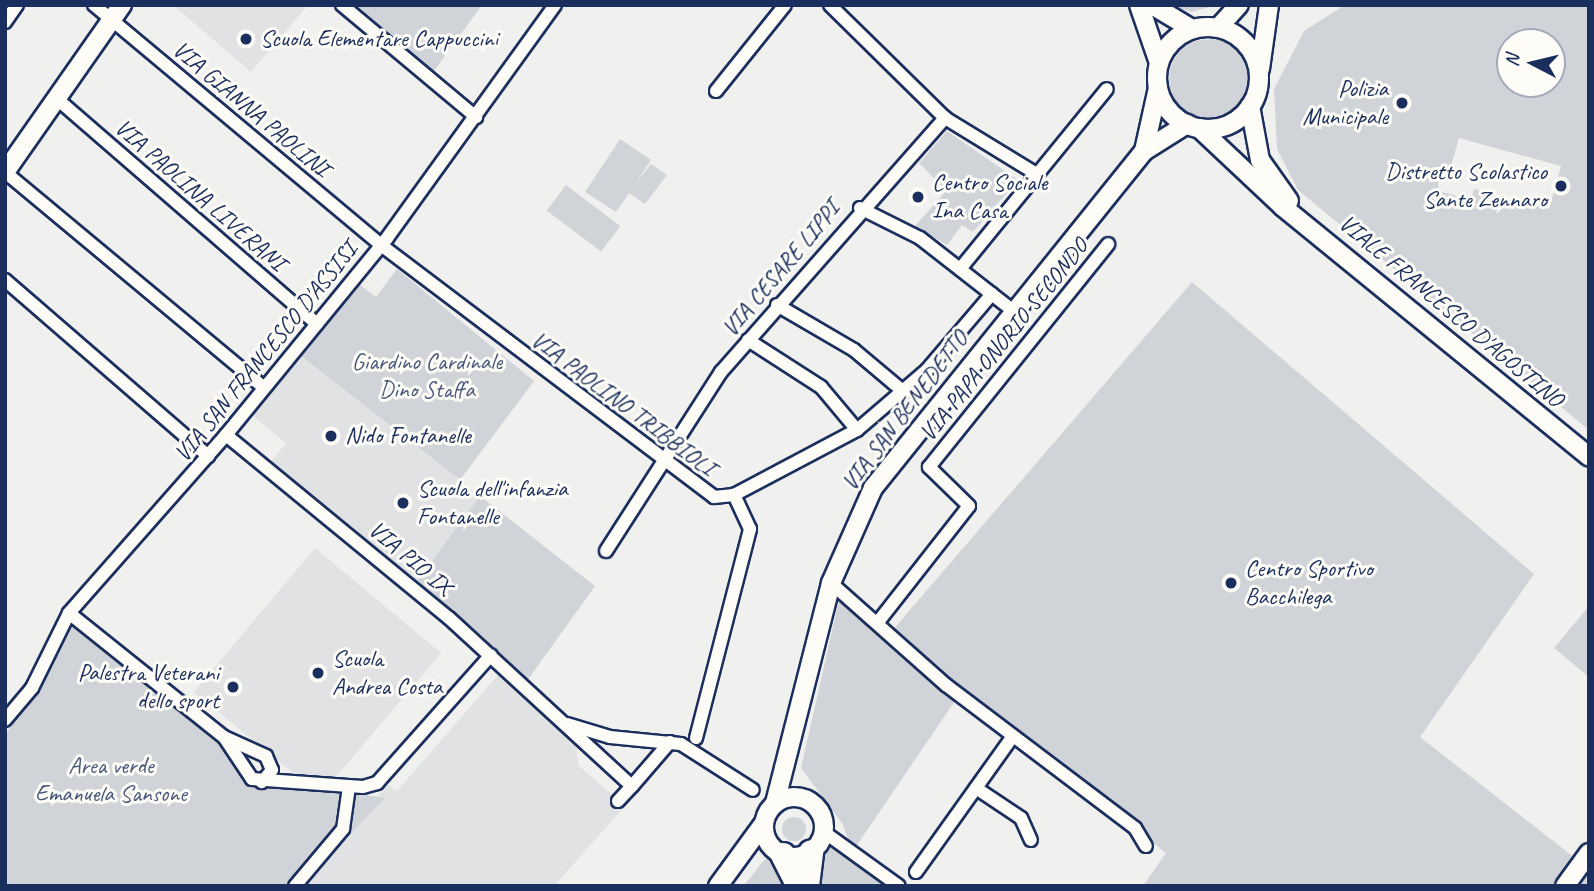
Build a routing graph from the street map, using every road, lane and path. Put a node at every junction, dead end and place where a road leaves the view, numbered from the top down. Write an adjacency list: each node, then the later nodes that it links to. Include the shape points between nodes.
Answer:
1 (17, 5): 13 (street)
2 (94, 5): 12 (street, VIA GIANNA PAOLINI)
3 (122, 5): 12 (street)
4 (342, 5): 23 (street)
5 (555, 5): 23 (street, VIA SAN FRANCESCO D'ASSISI)
6 (785, 5): 20 (street)
7 (830, 5): 24 (street)
8 (1139, 5): 16 (street)
9 (1152, 5): 15 (street)
10 (1239, 5): 14 (street)
11 (1269, 5): 17 (street, VIALE FRANCESCO D'AGOSTINO)
12 (112, 21): 21 (street); 34 (street, VIA GIANNA PAOLINI)
13 (5, 22)
14 (1218, 28): 15 (street); 17 (street, via 1247,45)
15 (1192, 29): 16 (street, via 1171,42)
16 (1159, 63): 18 (street)
17 (1259, 76): 22 (street, VIALE FRANCESCO D'AGOSTINO)
18 (1158, 88): 25 (street, VIALE FRANCESCO D'AGOSTINO, via 1168,110); 26 (street, VIA SAN BENEDETTO)
19 (1107, 89): 29 (street)
20 (716, 91)
21 (56, 98): 28 (street); 40 (street, VIA PAOLINA LIVERANI)
22 (1250, 106): 25 (street, via 1222,127); 27 (street, VIALE FRANCESCO D'AGOSTINO)
23 (476, 117): 34 (street, VIA SAN FRANCESCO D'ASSISI)
24 (945, 118): 29 (street); 31 (street, VIA CESARE LIPPI)
25 (1193, 126): 26 (street, VIA SAN BENEDETTO); 30 (street, VIALE FRANCESCO D'AGOSTINO)
26 (1144, 151): 39 (street, VIA SAN BENEDETTO)
27 (1260, 160): 30 (street); 32 (street, VIALE FRANCESCO D'AGOSTINO)
28 (5, 172): 42 (street)
29 (1038, 175): 35 (street)
30 (1251, 178): 32 (street, VIALE FRANCESCO D'AGOSTINO)
31 (860, 208): 35 (street, via 920,238); 38 (street, VIA CESARE LIPPI)
32 (1314, 230): 47 (street, VIALE FRANCESCO D'AGOSTINO)
33 (1108, 244): 53 (street, VIA PAPA ONORIO SECONDO, via 929,467 969,506)
34 (381, 245): 40 (street, VIA SAN FRANCESCO D'ASSISI); 48 (street, VIA PAOLINO TRIBBIOLI)
35 (960, 269): 37 (street)
36 (5, 280): 46 (street)
37 (992, 294): 39 (street); 43 (street, VIA PAOLINO TRIBBIOLI)
38 (777, 304): 41 (street, VIA CESARE LIPPI); 43 (street, via 854,350)
39 (1012, 310): 51 (street, VIA SAN BENEDETTO, via 873,488)
40 (317, 324): 42 (street, VIA SAN FRANCESCO D'ASSISI)
41 (748, 340): 44 (street, via 821,387); 48 (street, VIA CESARE LIPPI)
42 (264, 388): 45 (street, VIA SAN FRANCESCO D'ASSISI)
43 (904, 392): 44 (street, VIA PAOLINO TRIBBIOLI)
44 (858, 430): 49 (street, VIA PAOLINO TRIBBIOLI)
45 (226, 435): 46 (street, VIA SAN FRANCESCO D'ASSISI); 54 (street, VIA PIO IX)
46 (208, 456): 52 (street, VIA SAN FRANCESCO D'ASSISI)
47 (1589, 457)
48 (665, 464): 49 (street, VIA PAOLINO TRIBBIOLI, via 714,498); 50 (street, VIA CESARE LIPPI)
49 (734, 495): 59 (street, via 750,529)
50 (606, 551)
51 (831, 583): 53 (street); 61 (street, VIA SAN BENEDETTO)
52 (69, 613): 55 (street, VIA SAN FRANCESCO D'ASSISI, via 32,688); 58 (street)
53 (878, 622): 57 (street)
54 (491, 655): 56 (street, VIA PIO IX); 66 (street, via 377,783)
55 (5, 720)
56 (560, 721): 60 (street, VIA PIO IX, via 610,737); 65 (street, VIA PIO IX)
57 (1013, 736): 67 (street); 75 (street, via 1135,828)
58 (224, 737): 62 (street); 63 (street, via 243,774)
59 (696, 738)
60 (670, 741): 65 (street); 68 (street, VIA PIO IX)
61 (793, 746): 70 (street, VIA SAN BENEDETTO, via 796,780); 71 (street, VIA SAN BENEDETTO)
62 (271, 762): 63 (street); 64 (street)
63 (262, 782): 64 (street)
64 (293, 782): 66 (street)
65 (632, 786): 69 (street)
66 (349, 787): 79 (street, via 343,829)
67 (976, 788): 73 (street, via 1021,818); 78 (street)
68 (753, 790)
69 (618, 801)
70 (808, 801): 71 (street, via 791,797); 74 (street, VIA SAN BENEDETTO, via 821,814)
71 (775, 803): 72 (street, VIA SAN BENEDETTO)
72 (764, 823): 76 (street); 80 (street, VIA SAN BENEDETTO)
73 (1031, 840)
74 (818, 842): 76 (street); 83 (highway); 84 (street, VIA SAN BENEDETTO)
75 (1146, 846)
76 (777, 852): 81 (street, via 755,854); 82 (highway)
77 (1589, 853): 85 (street)
78 (916, 872)
79 (295, 886)
80 (718, 886)
81 (730, 886)
82 (799, 886)
83 (807, 886)
84 (899, 886)
85 (1565, 886)

